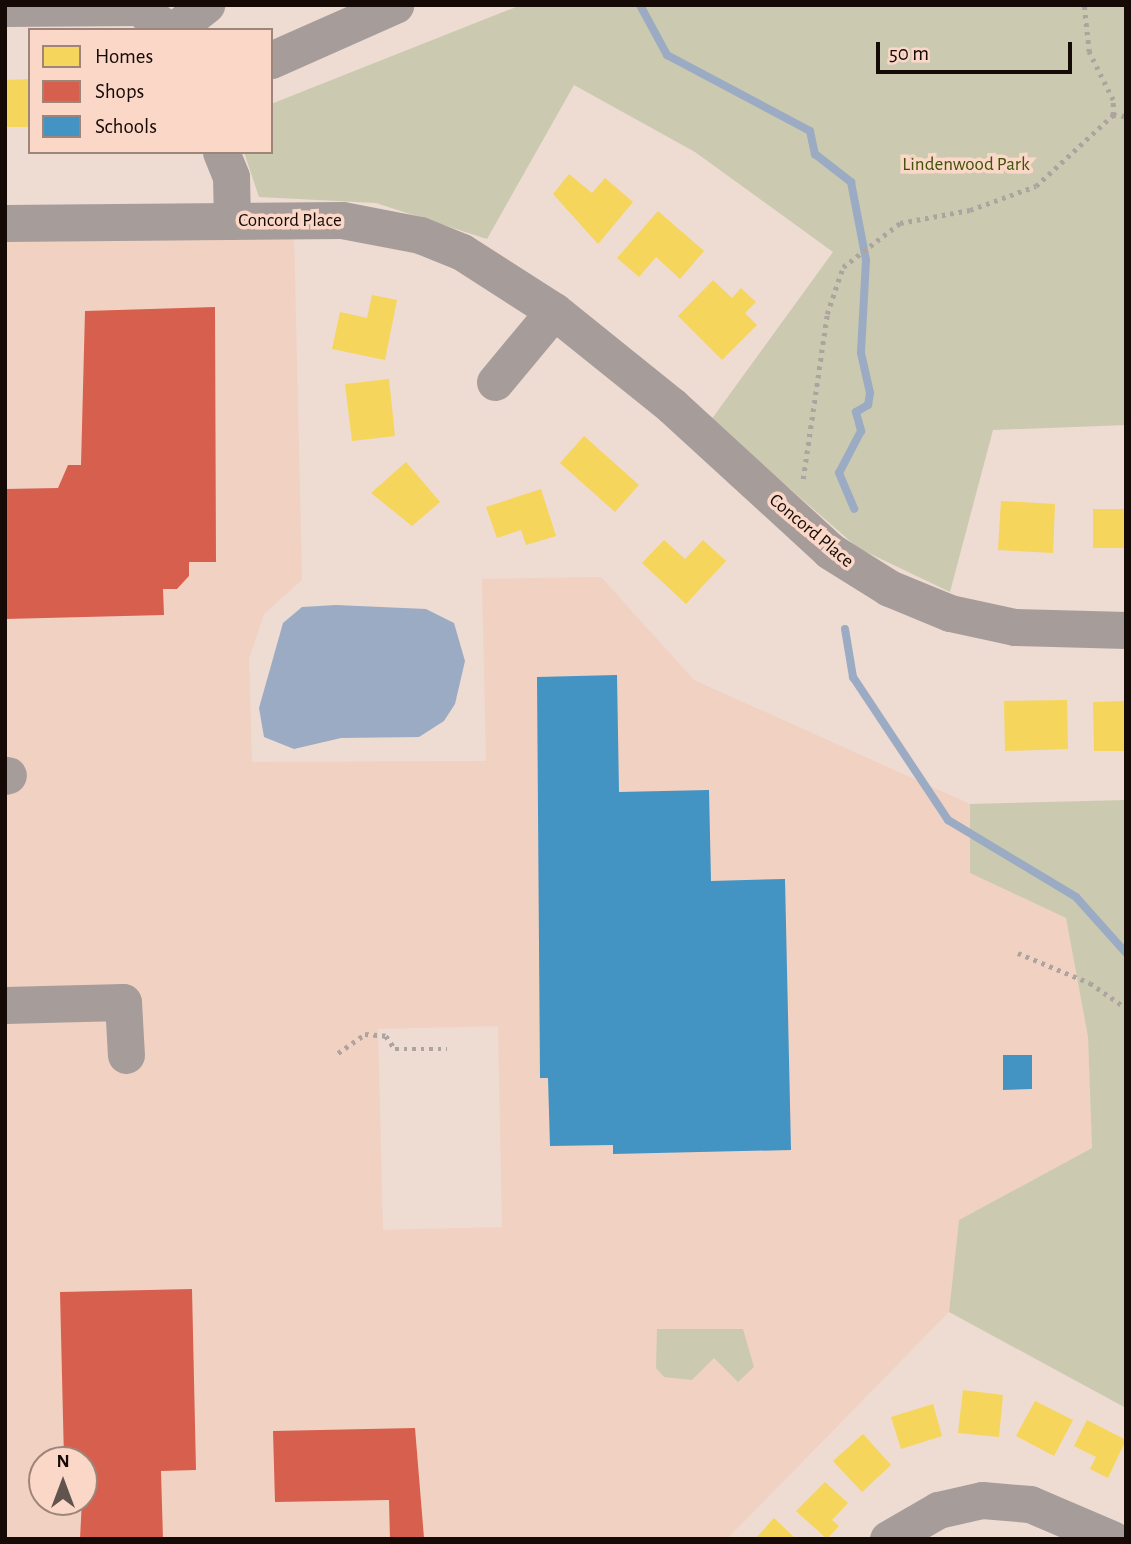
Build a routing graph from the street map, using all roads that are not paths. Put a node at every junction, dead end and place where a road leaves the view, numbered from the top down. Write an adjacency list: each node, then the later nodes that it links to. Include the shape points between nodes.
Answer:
1 (206, 5): 5 (street)
2 (395, 5): 6 (street)
3 (5, 8): 4 (street, via 139,7)
4 (165, 28)
5 (177, 28)
6 (273, 59)
7 (221, 154): 8 (street, via 231,177)
8 (232, 221): 9 (street, Concord Place); 10 (street, Concord Place, via 342,219 420,235 462,252)
9 (5, 223)
10 (554, 311): 11 (street); 12 (street, Concord Place, via 672,406 830,551 888,588 950,612 1015,627)
11 (495, 382)
12 (1126, 630)
13 (5, 1005): 14 (street, via 123,1002)
14 (126, 1055)
15 (888, 1539): 16 (street, via 938,1510 1006,1500 1050,1511)
16 (1112, 1539)

